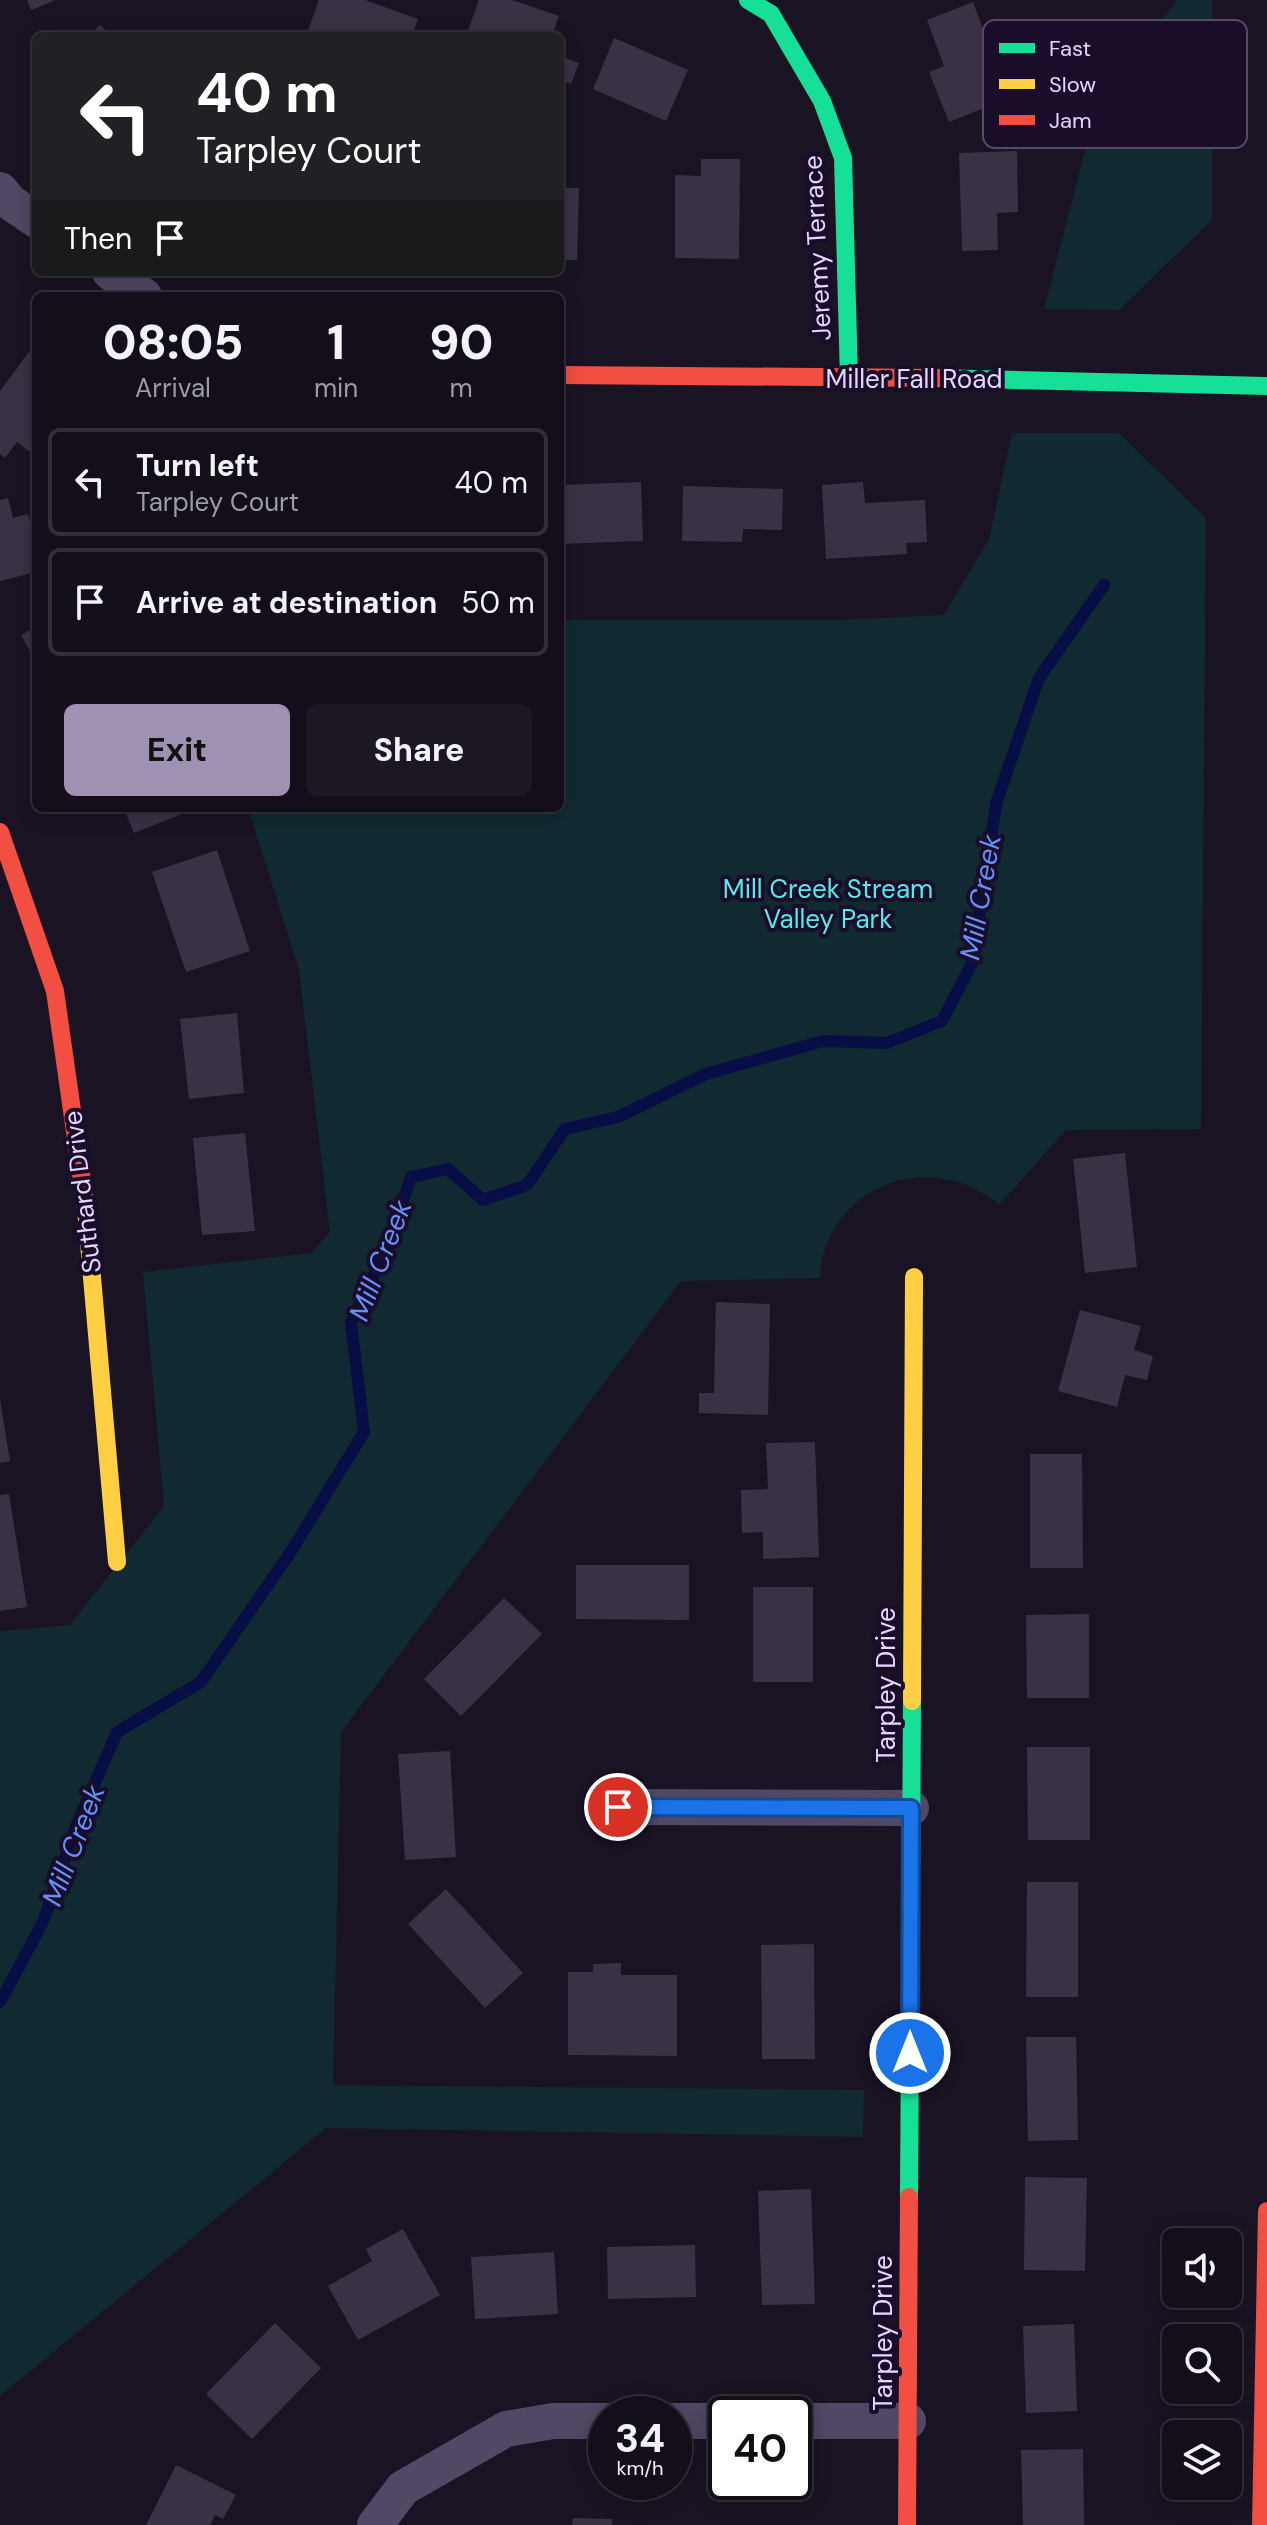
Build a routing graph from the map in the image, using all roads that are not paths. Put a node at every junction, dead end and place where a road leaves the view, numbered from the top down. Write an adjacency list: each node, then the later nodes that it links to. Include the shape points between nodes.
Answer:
1 (769, 5): 5 (street, Jeremy Terrace, via 822,101 843,158)
2 (116, 276): 3 (street)
3 (138, 292)
4 (564, 375): 5 (street, Miller Fall Road)
5 (849, 378): 6 (street, Miller Fall Road)
6 (1267, 386)
7 (0, 832): 9 (street, Suthard Drive, via 55,991 86,1210)
8 (914, 1277): 11 (street, Tarpley Drive)
9 (117, 1562)
10 (618, 1807): 11 (street)
11 (911, 1808): 15 (street, Tarpley Drive)
12 (1267, 2211): 18 (street)
13 (588, 2421): 16 (street, via 506,2429 403,2488)
14 (812, 2421): 15 (street)
15 (908, 2421): 17 (street, Tarpley Drive)
16 (375, 2525)
17 (907, 2525)
18 (1261, 2525)

